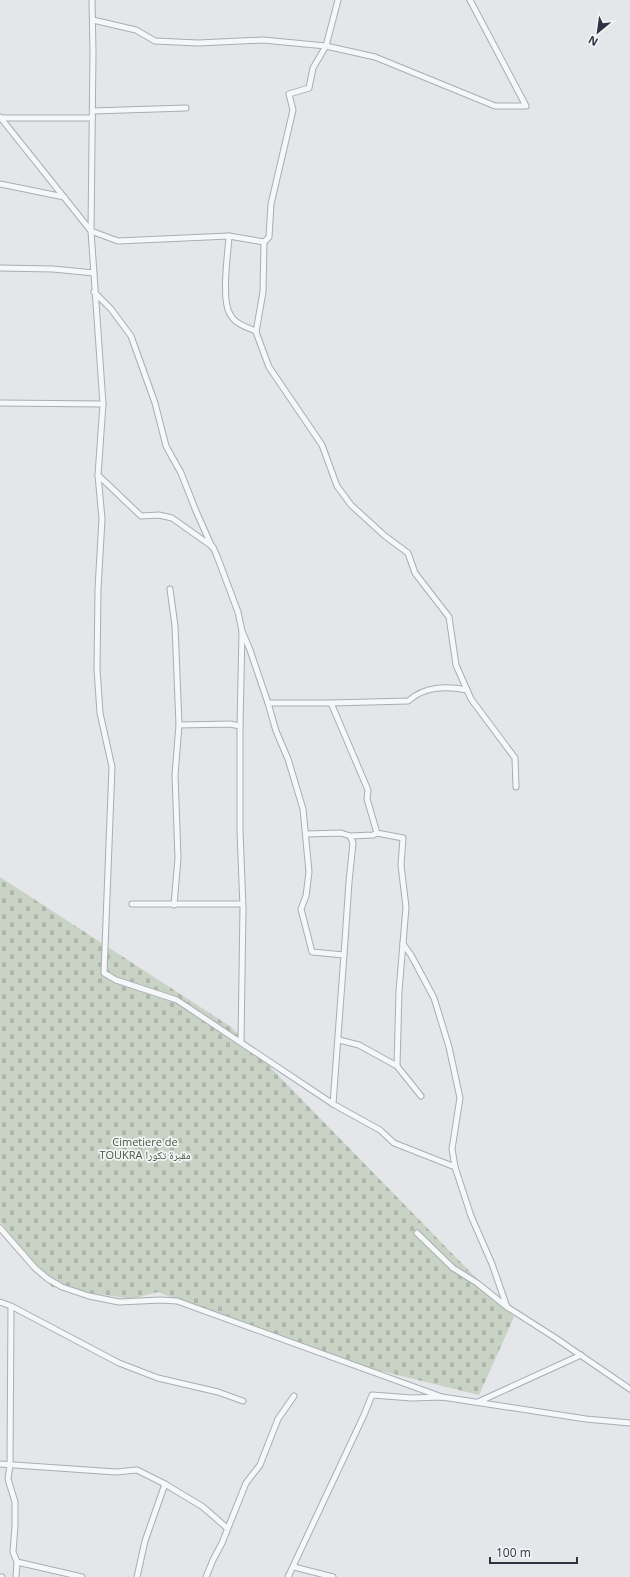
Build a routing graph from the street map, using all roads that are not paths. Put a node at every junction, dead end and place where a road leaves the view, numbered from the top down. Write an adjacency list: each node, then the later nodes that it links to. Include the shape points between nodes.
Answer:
1 (92, 0): 4 (street)
2 (338, 0): 5 (street)
3 (470, 0): 5 (street, via 526,106 495,106 375,57)
4 (93, 20): 5 (street, via 136,30 155,41 198,43 263,40); 7 (street)
5 (326, 46): 14 (street, via 313,68 309,88 290,94 293,110 271,204 269,237)
6 (186, 108): 7 (street)
7 (93, 111): 9 (street)
8 (0, 118): 9 (street); 11 (street)
9 (92, 118): 12 (street)
10 (0, 184): 11 (street)
11 (64, 197): 12 (street)
12 (91, 231): 13 (street, via 118,241); 16 (street)
13 (229, 236): 14 (street); 18 (street, via 225,294 229,314 241,326)
14 (264, 242): 25 (street, via 263,292 256,332 269,367 322,445 337,486 351,505 408,553 415,573 449,617 456,665)
15 (0, 268): 16 (street)
16 (94, 273): 17 (street)
17 (94, 292): 20 (street); 22 (street, via 111,309 131,336 155,403 166,446 181,473)
18 (256, 331)
19 (0, 403): 20 (street)
20 (103, 404): 21 (street)
21 (98, 475): 22 (street, via 141,516 159,515 172,518); 40 (street, via 102,519 97,669 100,713 112,767 104,973 116,980 177,1000)
22 (213, 548): 24 (street, via 238,612)
23 (170, 589): 28 (street, via 175,626)
24 (242, 631): 26 (street); 29 (street)
25 (467, 690): 27 (street, via 449,687 433,689 417,693 408,701); 30 (street, via 515,758)
26 (268, 703): 27 (street); 32 (street, via 303,809)
27 (331, 703): 31 (street, via 368,790 367,799)
28 (179, 725): 29 (street); 36 (street, via 175,774 178,858)
29 (240, 726): 35 (street)
30 (516, 787)
31 (377, 833): 33 (street); 37 (street, via 403,838 401,865 406,907)
32 (306, 834): 33 (street, via 341,833); 38 (street, via 309,872 306,896 301,909 312,952)
33 (350, 836): 38 (street, via 353,842)
34 (132, 904): 36 (street)
35 (242, 904): 36 (street); 40 (street)
36 (174, 905)
37 (403, 944): 41 (street); 44 (street, via 434,998 449,1047 460,1098 452,1149)
38 (344, 955): 39 (street)
39 (339, 1040): 41 (street, via 359,1045); 43 (street)
40 (241, 1042): 43 (street)
41 (397, 1066): 42 (street)
42 (421, 1096)
43 (333, 1104): 44 (street, via 380,1130 394,1143)
44 (455, 1167): 49 (street, via 470,1216 492,1264)
45 (0, 1228): 53 (street, via 35,1268 62,1287 118,1302 177,1301)
46 (418, 1233): 49 (street, via 452,1268 477,1283)
47 (0, 1302): 48 (street)
48 (11, 1306): 54 (street, via 119,1363 158,1378); 58 (street)
49 (507, 1307): 50 (street)
50 (581, 1355): 51 (street); 55 (street)
51 (630, 1389)
52 (294, 1396): 60 (street, via 278,1419 260,1465 246,1483)
53 (442, 1397): 55 (street); 62 (street, via 372,1395)
54 (243, 1400)
55 (477, 1402): 56 (street, via 586,1419)
56 (630, 1423)
57 (0, 1464): 58 (street)
58 (10, 1465): 59 (street, via 116,1472 137,1470); 61 (street, via 8,1479 15,1502 13,1552)
59 (164, 1484): 60 (street, via 203,1507); 65 (street, via 145,1541)
60 (228, 1528): 66 (street)
61 (17, 1562): 63 (street); 64 (street)
62 (294, 1567): 67 (street); 68 (street)
63 (16, 1577)
64 (82, 1577)
65 (137, 1577)
66 (206, 1577)
67 (288, 1577)
68 (333, 1577)

